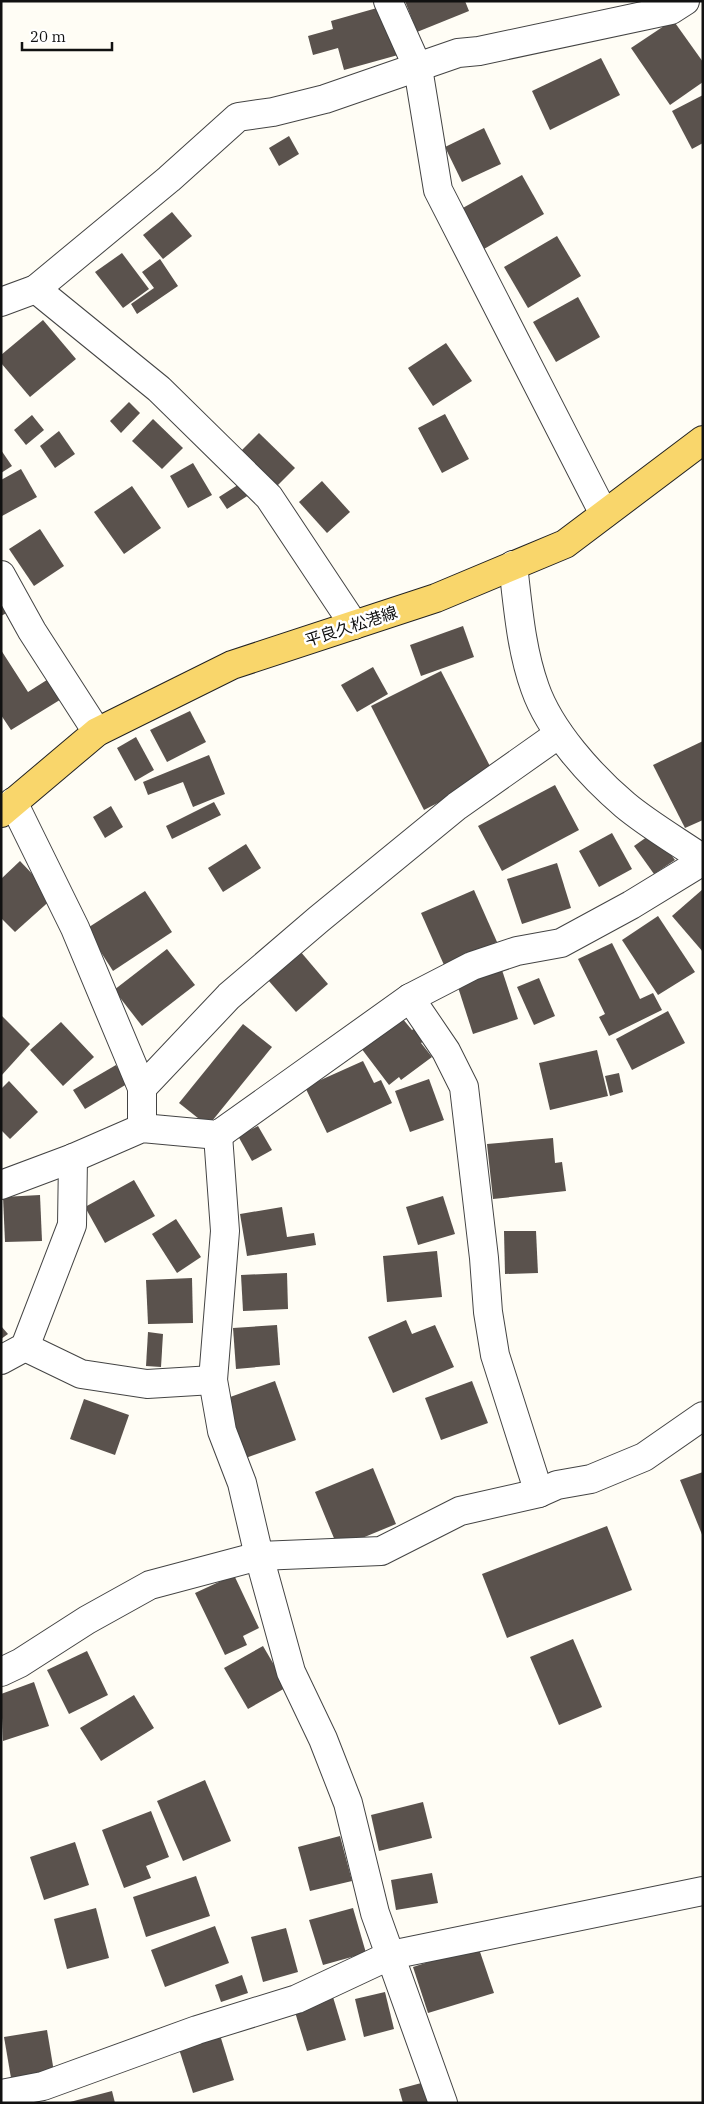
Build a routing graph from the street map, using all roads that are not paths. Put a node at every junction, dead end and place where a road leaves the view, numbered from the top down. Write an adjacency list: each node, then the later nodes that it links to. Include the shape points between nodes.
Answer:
1 (388, 1): 3 (street)
2 (685, 1): 3 (street, via 671,10 479,52 458,53)
3 (418, 68): 4 (street, via 325,99 238,117); 7 (street, via 438,190)
4 (36, 289): 5 (street); 10 (street, via 159,389 269,497)
5 (1, 302)
6 (703, 440): 7 (main road, 平良久松港線)
7 (604, 514): 8 (main road, 平良久松港線, via 565,544)
8 (512, 565): 10 (main road, 平良久松港線, via 436,598); 12 (street, via 523,647 535,690)
9 (1, 575): 11 (street, via 32,631)
10 (354, 625): 11 (main road, 平良久松港線, via 232,665)
11 (97, 732): 13 (main road, 平良久松港線)
12 (559, 734): 14 (street, via 625,805); 16 (street, via 457,806 319,919 229,996)
13 (7, 807): 16 (street, via 75,928)
14 (703, 860): 15 (street, via 632,906 561,943 517,951 472,966)
15 (410, 998): 18 (street); 25 (street, via 446,1051 464,1088 494,1355)
16 (142, 1088): 17 (street)
17 (142, 1128): 18 (street); 19 (street)
18 (218, 1135): 23 (street, via 225,1231)
19 (73, 1158): 20 (street); 21 (street, via 72,1224)
20 (1, 1185)
21 (25, 1347): 22 (street); 23 (street, via 81,1374 147,1384)
22 (1, 1360)
23 (213, 1380): 26 (street, via 222,1431 242,1483)
24 (703, 1416): 25 (street, via 644,1456 591,1479 557,1485)
25 (539, 1493): 26 (street, via 460,1511 380,1551)
26 (259, 1556): 27 (street, via 150,1585); 29 (street, via 291,1672 323,1739 348,1803 375,1913)
27 (1, 1672)
28 (703, 1891): 29 (street)
29 (391, 1955): 30 (street, via 297,2000 197,2030 43,2086); 31 (street)
30 (1, 2094)
31 (443, 2103)

